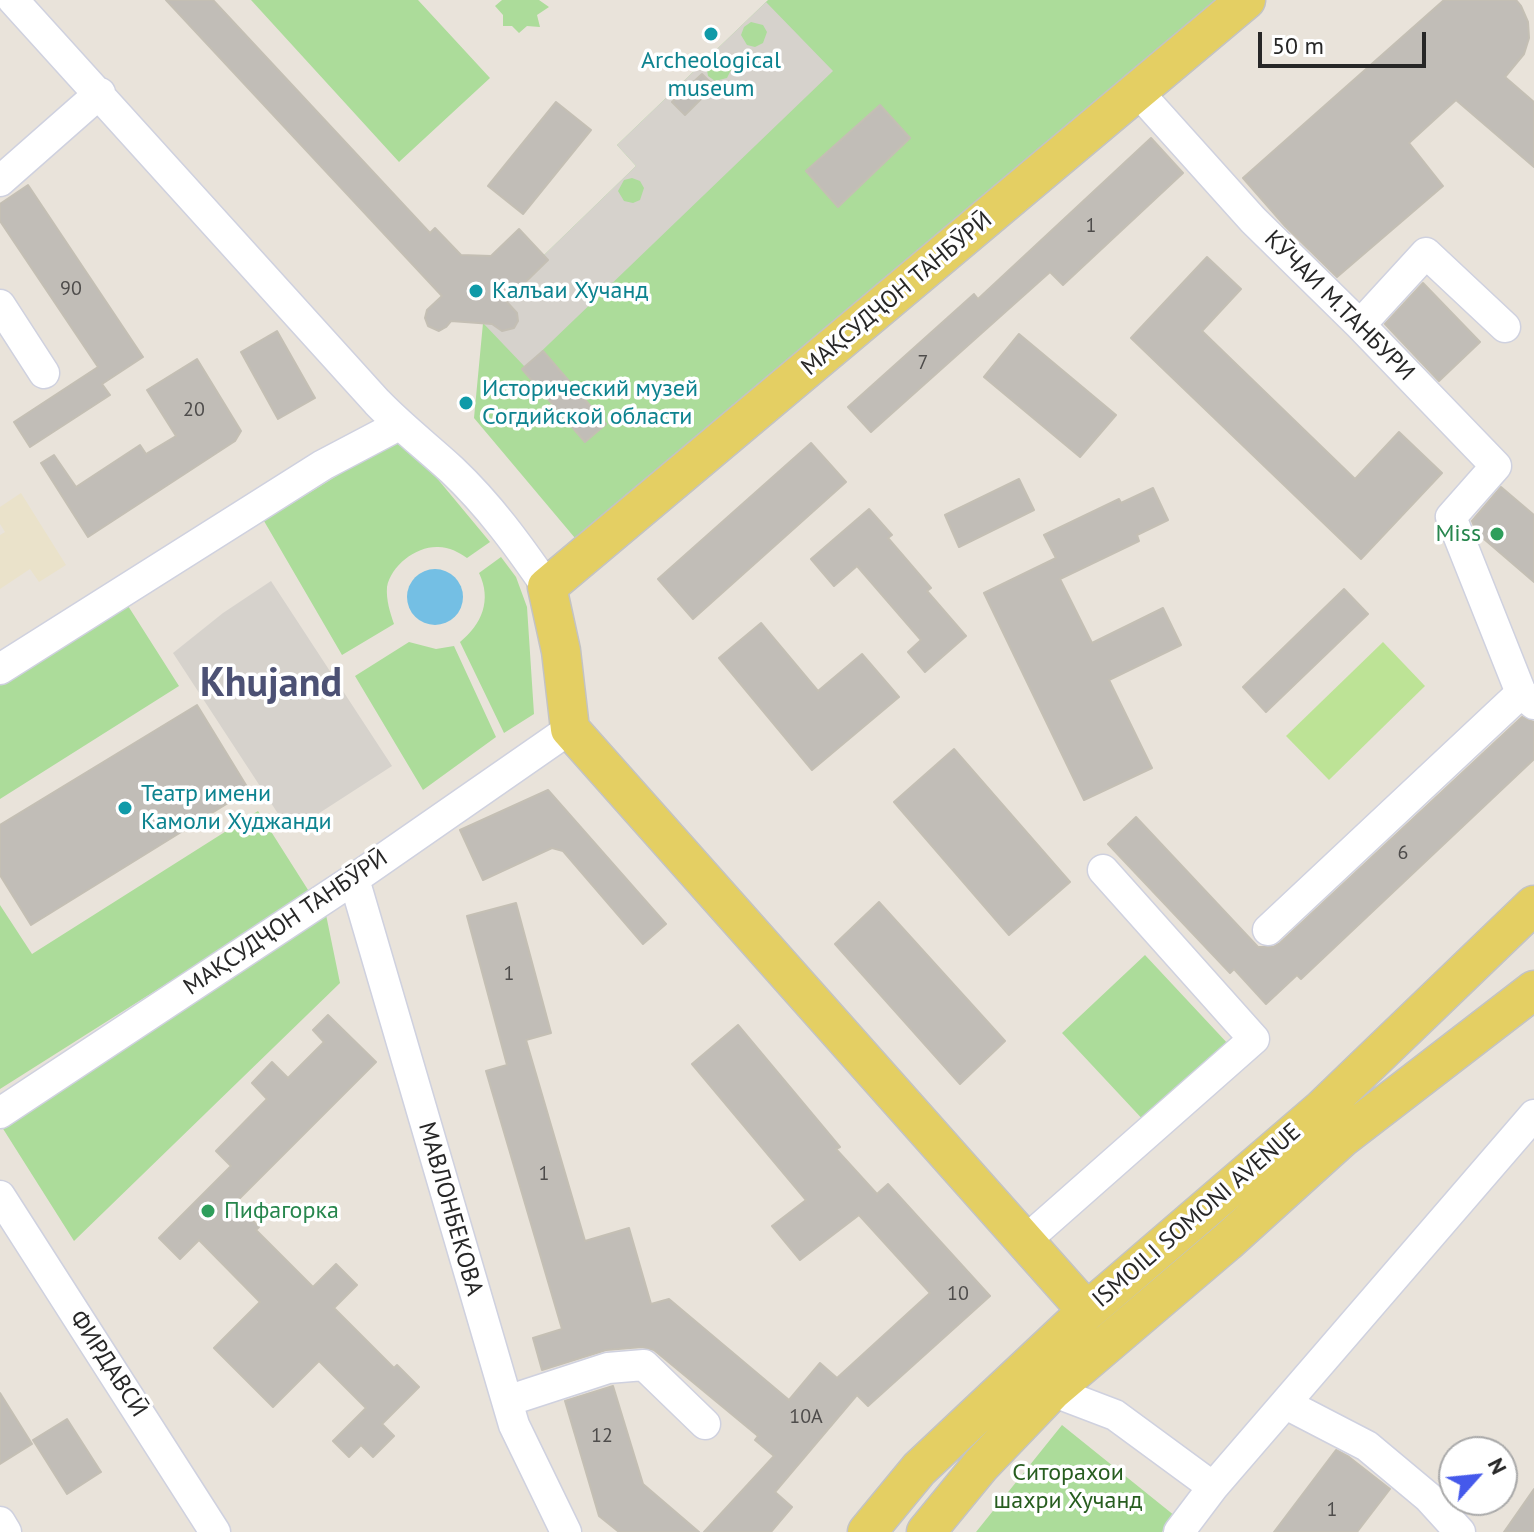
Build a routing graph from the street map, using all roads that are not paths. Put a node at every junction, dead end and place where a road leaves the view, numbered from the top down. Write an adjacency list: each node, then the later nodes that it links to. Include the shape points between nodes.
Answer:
1 (13, 0): 4 (street)
2 (1246, 0): 3 (main road, МАҚСУДҶОН ТАНБӮРӢ)
3 (1138, 92): 7 (street, КӮЧАИ М.ТАНБУРИ, via 1253,220); 11 (main road, МАҚСУДҶОН ТАНБӮРӢ)
4 (100, 93): 5 (street); 10 (street)
5 (0, 181)
6 (0, 305): 9 (street)
7 (1360, 325): 8 (street, via 1426,253); 13 (street, КӮЧАИ М.ТАНБУРИ, via 1496,466 1451,517)
8 (1505, 327)
9 (44, 373)
10 (399, 425): 11 (street, via 502,523); 12 (street, via 323,465)
11 (547, 587): 14 (main road)
12 (0, 669)
13 (1528, 698): 18 (street)
14 (570, 729): 16 (street, МАҚСУДҶОН ТАНБӮРӢ); 23 (main road)
15 (1103, 870): 23 (street, via 1254,1039)
16 (354, 879): 20 (street, МАҚСУДҶОН ТАНБӮРӢ); 26 (street, МАВЛОНБЕКОВА)
17 (1534, 905): 24 (main road, ISMOILI SOMONI AVENUE, via 1322,1109)
18 (1268, 930)
19 (1534, 990): 25 (main road, ISMOILI SOMONI AVENUE, via 1342,1138)
20 (0, 1113)
21 (1534, 1115): 27 (street)
22 (0, 1196): 32 (street, ФИРДАВСӢ)
23 (1025, 1241): 24 (main road)
24 (1087, 1311): 34 (main road, ISMOILI SOMONI AVENUE, via 919,1469)
25 (1052, 1391): 29 (street, via 1115,1415); 35 (main road, ISMOILI SOMONI AVENUE)
26 (507, 1401): 28 (street, via 608,1368 644,1365); 33 (street, МАВЛОНБЕКОВА)
27 (1286, 1404): 29 (street); 37 (street, via 1367,1446)
28 (705, 1424)
29 (1213, 1487): 36 (street)
30 (0, 1522): 31 (street)
31 (6, 1532)
32 (215, 1532)
33 (566, 1532)
34 (867, 1532)
35 (926, 1532)
36 (1179, 1532)
37 (1460, 1532)

